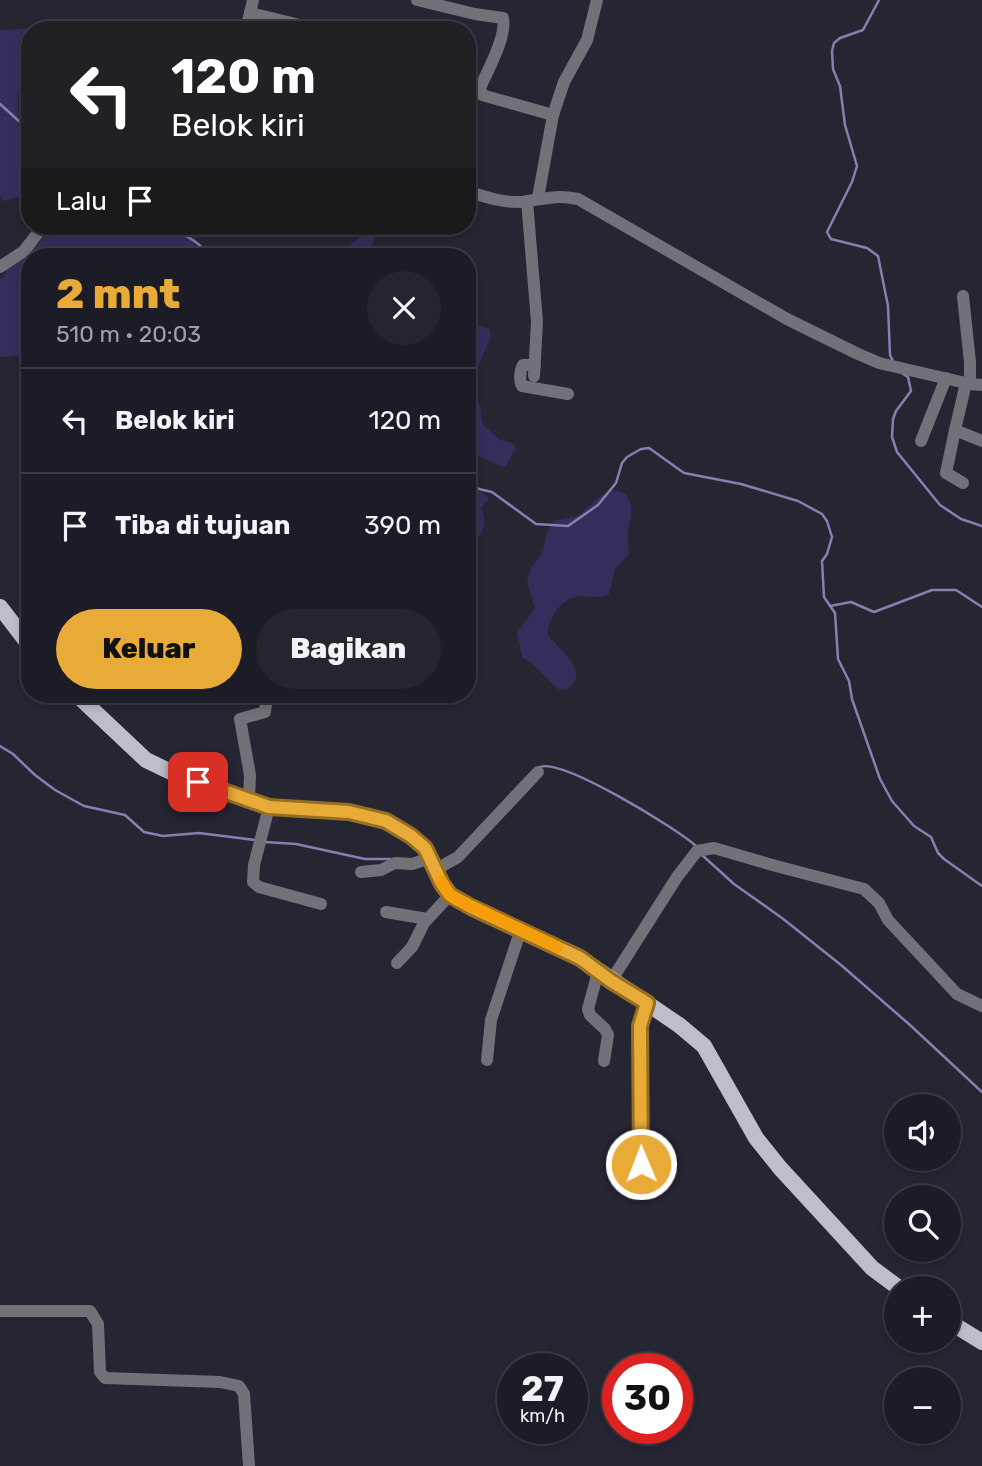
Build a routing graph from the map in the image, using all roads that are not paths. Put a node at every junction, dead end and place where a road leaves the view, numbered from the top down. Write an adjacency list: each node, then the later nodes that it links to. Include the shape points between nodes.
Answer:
1 (417, 0): 5 (street, via 503,18 501,37 480,88 482,95)
2 (597, 0): 5 (street, via 587,40 564,82)
3 (252, 6): 4 (street)
4 (292, 21)
5 (553, 115): 7 (street)
6 (476, 193): 7 (street, via 508,201)
7 (533, 200): 11 (street, via 558,195 578,199 856,354); 13 (street, via 535,370 523,365 520,383)
8 (21, 253): 9 (street)
9 (0, 267)
10 (963, 296): 12 (street)
11 (946, 378): 12 (street); 15 (street)
12 (973, 384): 14 (street)
13 (568, 394)
14 (956, 430): 16 (street); 17 (street, via 946,473)
15 (921, 441)
16 (982, 441)
17 (963, 483)
18 (0, 607): 19 (main road)
19 (21, 634)
20 (85, 703): 23 (main road, via 151,763)
21 (266, 703): 23 (street, via 265,712 240,719 250,775)
22 (538, 772): 25 (street, via 458,857)
23 (249, 799): 24 (main road)
24 (269, 807): 25 (main road, via 349,812 386,821 417,841); 28 (street, via 253,881 259,887)
25 (433, 864): 26 (street, via 395,863); 27 (main road)
26 (361, 872)
27 (450, 895): 30 (street); 31 (main road)
28 (321, 904)
29 (386, 912): 30 (street)
30 (427, 919): 32 (street)
31 (521, 929): 33 (main road, via 580,958); 36 (street, via 491,1020)
32 (397, 963)
33 (605, 976): 34 (main road); 35 (street, via 697,851 712,848 864,888 957,994); 37 (street, via 589,1009 608,1035)
34 (647, 1003): 38 (street, via 640,1026); 39 (main road, via 699,1041 756,1138 860,1256)
35 (982, 1006)
36 (487, 1060)
37 (604, 1061)
38 (641, 1164)
39 (884, 1276)
40 (0, 1311): 43 (street, via 90,1311 98,1324 104,1378 239,1386 244,1394)
41 (961, 1329): 42 (main road)
42 (982, 1342)
43 (249, 1466)

